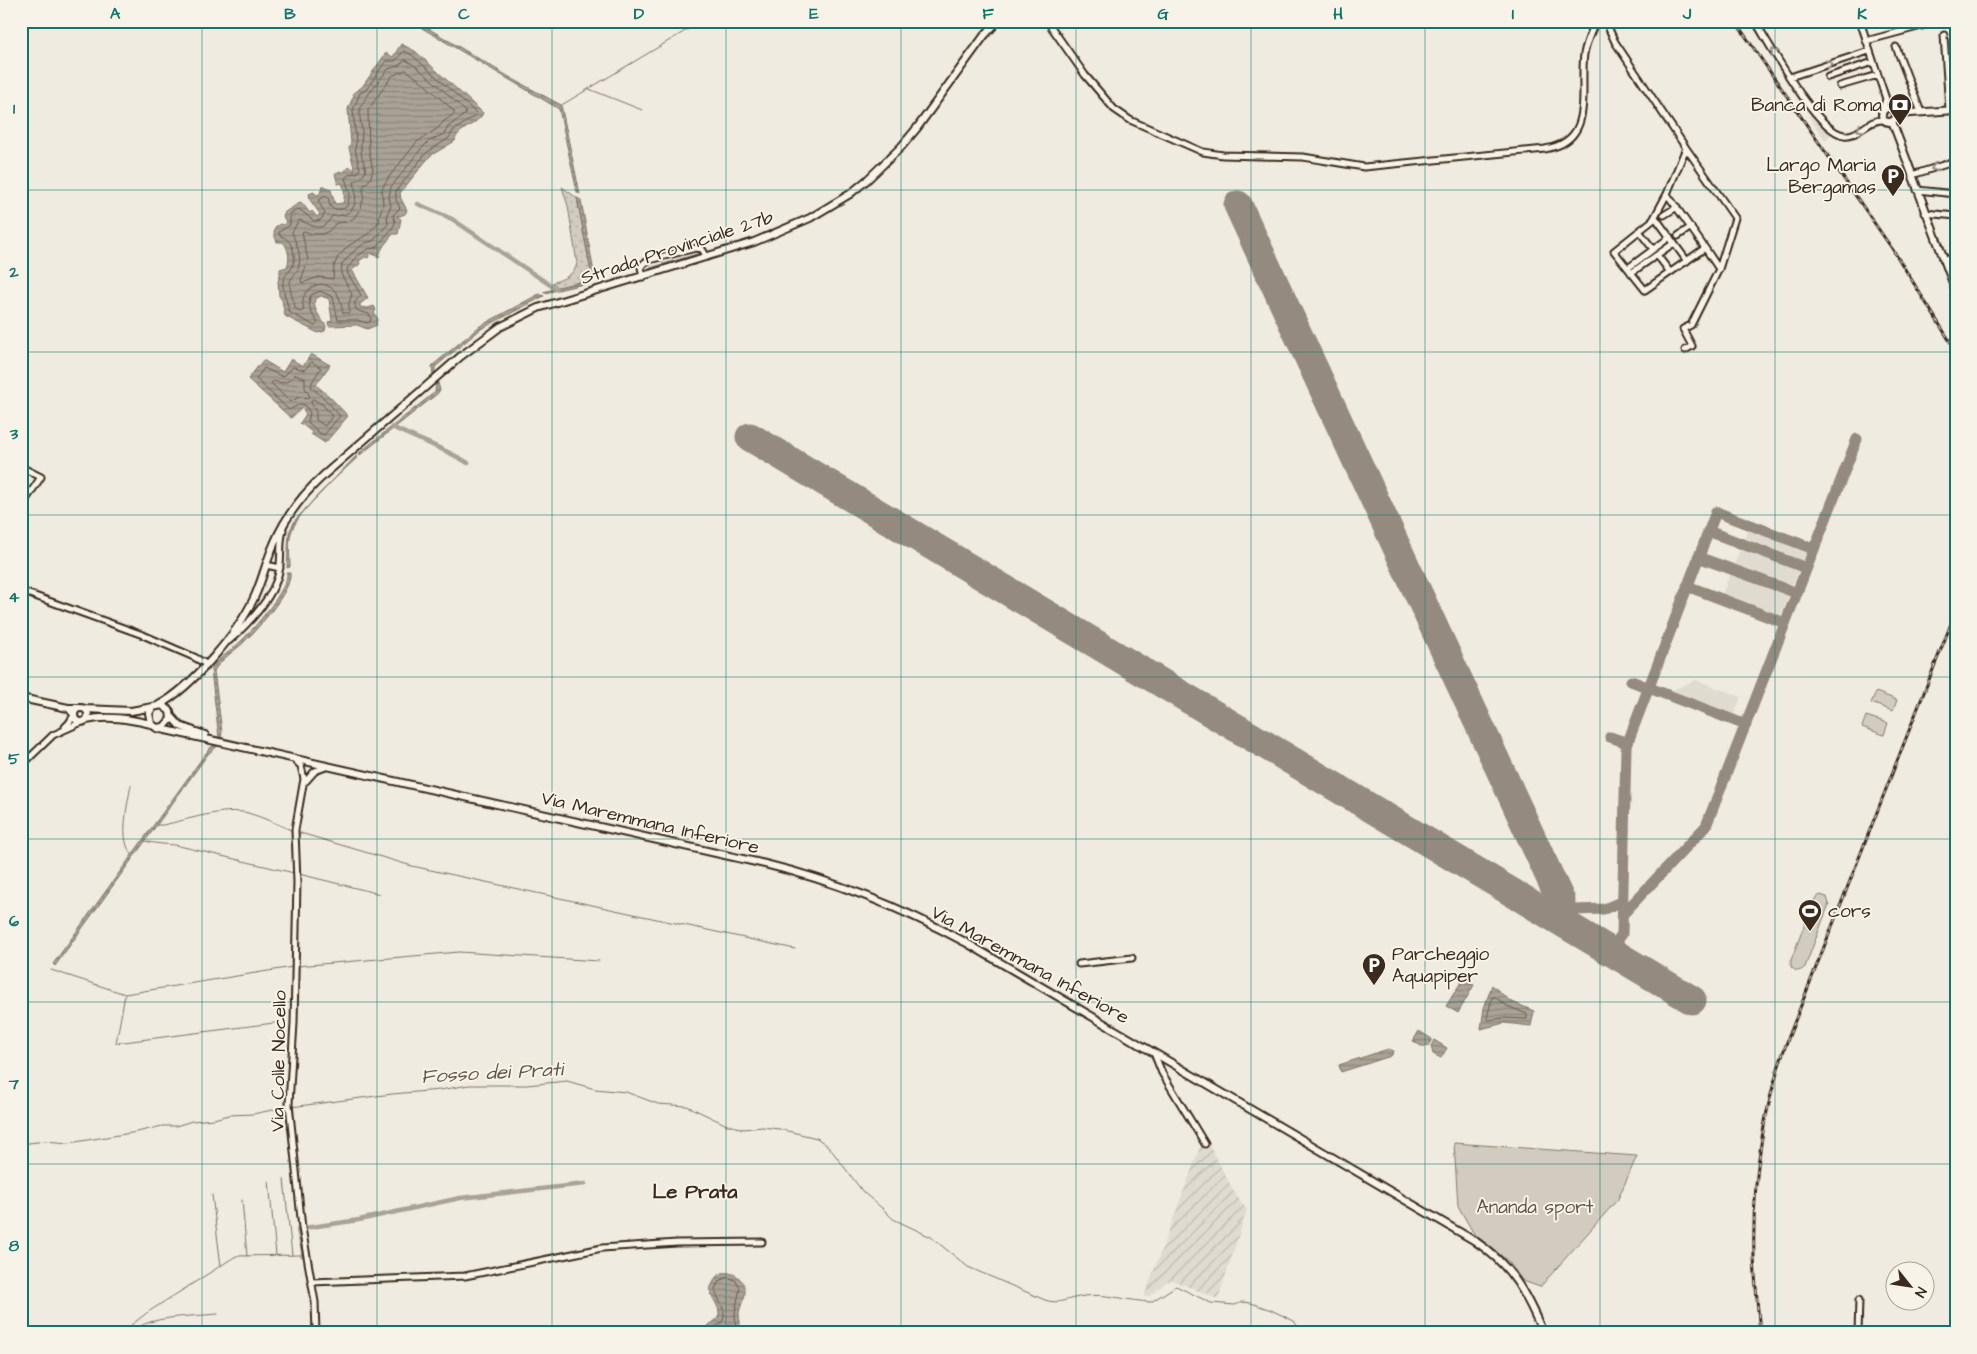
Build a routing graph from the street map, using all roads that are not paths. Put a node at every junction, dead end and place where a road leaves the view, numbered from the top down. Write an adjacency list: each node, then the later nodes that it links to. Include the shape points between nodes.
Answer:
1 (991, 21): 10 (main road)
2 (998, 21): 10 (main road)
3 (1596, 21): 8 (street, via 1584,51 1581,122 1567,142 1544,149 1369,167 1303,157 1212,154 1130,120 1114,109 1085,75)
4 (1608, 21): 24 (street, via 1615,42)
5 (1755, 21): 16 (street, one-way to 5)
6 (1860, 21): 11 (street)
7 (1940, 21): 11 (street)
8 (1049, 22)
9 (1944, 35): 19 (street)
10 (984, 36): 43 (main road, Strada Provinciale 27b, via 917,128 850,194 810,218 754,242)
11 (1866, 41): 13 (street)
12 (1896, 46): 20 (street)
13 (1869, 51): 14 (street); 16 (street, one-way to 13)
14 (1873, 62): 15 (street); 17 (street)
15 (1878, 75): 18 (street); 22 (street, via 1886,99)
16 (1790, 77): 22 (street, one-way to 16, via 1850,135 1842,135 1816,115)
17 (1828, 77)
18 (1840, 86)
19 (1952, 110): 20 (main road)
20 (1921, 112): 21 (main road)
21 (1896, 114): 22 (main road, via 1890,108); 23 (main road)
22 (1881, 116): 23 (main road, via 1888,122)
23 (1892, 121): 26 (main road)
24 (1686, 148): 28 (street); 47 (street, via 1735,218)
25 (1956, 161): 26 (street, one-way to 26)
26 (1912, 175): 27 (main road)
27 (1918, 190): 29 (street); 31 (main road)
28 (1667, 194): 30 (street); 34 (street)
29 (1956, 194)
30 (1677, 207): 32 (street); 35 (street)
31 (1925, 213): 33 (street); 44 (main road)
32 (1664, 215)
33 (1956, 216)
34 (1655, 217): 36 (street); 38 (street)
35 (1691, 227): 37 (street); 40 (street)
36 (1639, 231): 41 (street); 48 (street, via 1614,250)
37 (1678, 236)
38 (1670, 237): 39 (street); 41 (street)
39 (1674, 243): 42 (street); 46 (street)
40 (1705, 248): 46 (street); 47 (street)
41 (1653, 249): 48 (street)
42 (1657, 255): 48 (street); 49 (street)
43 (708, 256): 50 (main road, Strada Provinciale 27b); 50 (street, via 696,248 649,260 641,267)
44 (1943, 259): 45 (street); 51 (main road)
45 (1956, 259)
46 (1686, 261): 49 (street)
47 (1719, 269): 52 (street, via 1691,325 1683,329 1692,346)
48 (1629, 270): 49 (street, via 1645,290)
49 (1670, 272)
50 (643, 277): 55 (main road, Strada Provinciale 27b, via 538,308 480,341 317,481)
51 (1956, 291)
52 (1685, 350)
53 (21, 467): 54 (street, via 41,477)
54 (21, 507)
55 (286, 520): 56 (main road); 57 (street, via 281,538)
56 (266, 565): 57 (street); 59 (main road, via 252,604)
57 (280, 568): 59 (street, via 264,602)
58 (21, 591): 60 (street, via 142,635)
59 (226, 644): 60 (main road)
60 (206, 664): 61 (main road)
61 (176, 695): 63 (main road); 66 (main road)
62 (21, 698): 64 (main road)
63 (156, 706): 65 (main road, via 131,712); 66 (main road, via 165,706); 69 (main road, via 149,713)
64 (68, 708): 65 (main road); 67 (street)
65 (82, 709): 67 (main road); 68 (main road, via 88,716)
66 (170, 713): 70 (main road, via 167,725); 72 (main road, Via Maremmana Inferiore, via 180,726)
67 (74, 715): 68 (main road, via 75,719); 71 (street)
68 (84, 721): 69 (main road, via 109,717); 71 (street)
69 (151, 724): 70 (main road)
70 (157, 728): 72 (main road, Via Maremmana Inferiore)
71 (60, 731): 75 (street, via 45,741)
72 (213, 740): 73 (main road, Via Maremmana Inferiore)
73 (293, 758): 74 (main road, Via Maremmana Inferiore); 77 (street, via 301,766)
74 (310, 762): 76 (main road, Via Maremmana Inferiore); 77 (street, Via Colle Nocello)
75 (21, 766)
76 (329, 766): 77 (street, via 316,770); 80 (main road, Via Maremmana Inferiore, via 712,851 783,868 852,890 944,930)
77 (305, 780): 83 (street, Via Colle Nocello, via 295,830 295,1018 289,1104 302,1228)
78 (1132, 958): 79 (street)
79 (1079, 964)
80 (1154, 1053): 81 (street, via 1162,1073); 86 (main road, Via Maremmana Inferiore, via 1485,1248 1511,1274 1526,1295)
81 (1205, 1144)
82 (762, 1242): 83 (street, via 602,1248 470,1276)
83 (312, 1282): 85 (street, Via Colle Nocello)
84 (1859, 1300): 87 (street)
85 (316, 1333)
86 (1543, 1333)
87 (1858, 1333)

